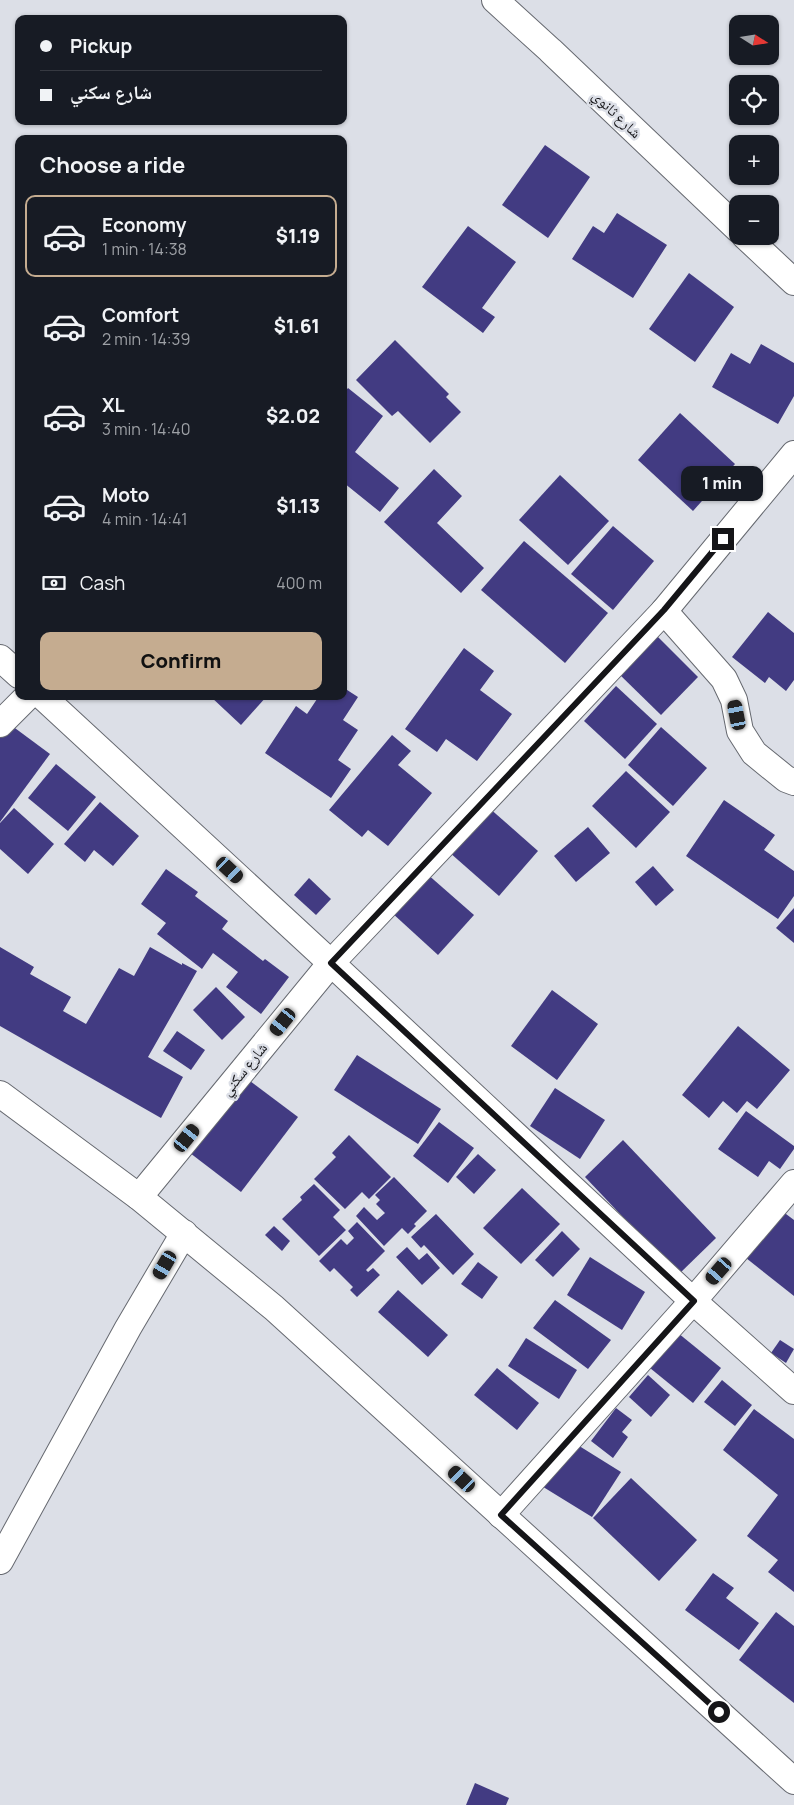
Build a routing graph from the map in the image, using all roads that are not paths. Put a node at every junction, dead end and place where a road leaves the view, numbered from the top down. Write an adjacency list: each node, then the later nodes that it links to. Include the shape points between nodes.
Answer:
1 (495, 0): 2 (street, شارع ثانوي)
2 (729, 220)
3 (755, 245): 4 (street)
4 (794, 282)
5 (794, 454): 6 (street, شارع سكني)
6 (664, 610): 12 (street, via 724,679 734,700 740,731 754,753); 13 (street, شارع سكني)
7 (0, 658): 8 (street)
8 (15, 671)
9 (24, 700): 11 (street)
10 (46, 700): 13 (street)
11 (0, 724)
12 (794, 782)
13 (331, 963): 16 (street, شارع سكني); 18 (street)
14 (0, 1094): 16 (street)
15 (794, 1183): 18 (street)
16 (139, 1197): 17 (street)
17 (184, 1233): 20 (street, via 274,1308); 21 (street)
18 (694, 1301): 19 (street); 20 (street)
19 (794, 1391)
20 (501, 1515): 22 (street)
21 (0, 1561)
22 (794, 1781)

